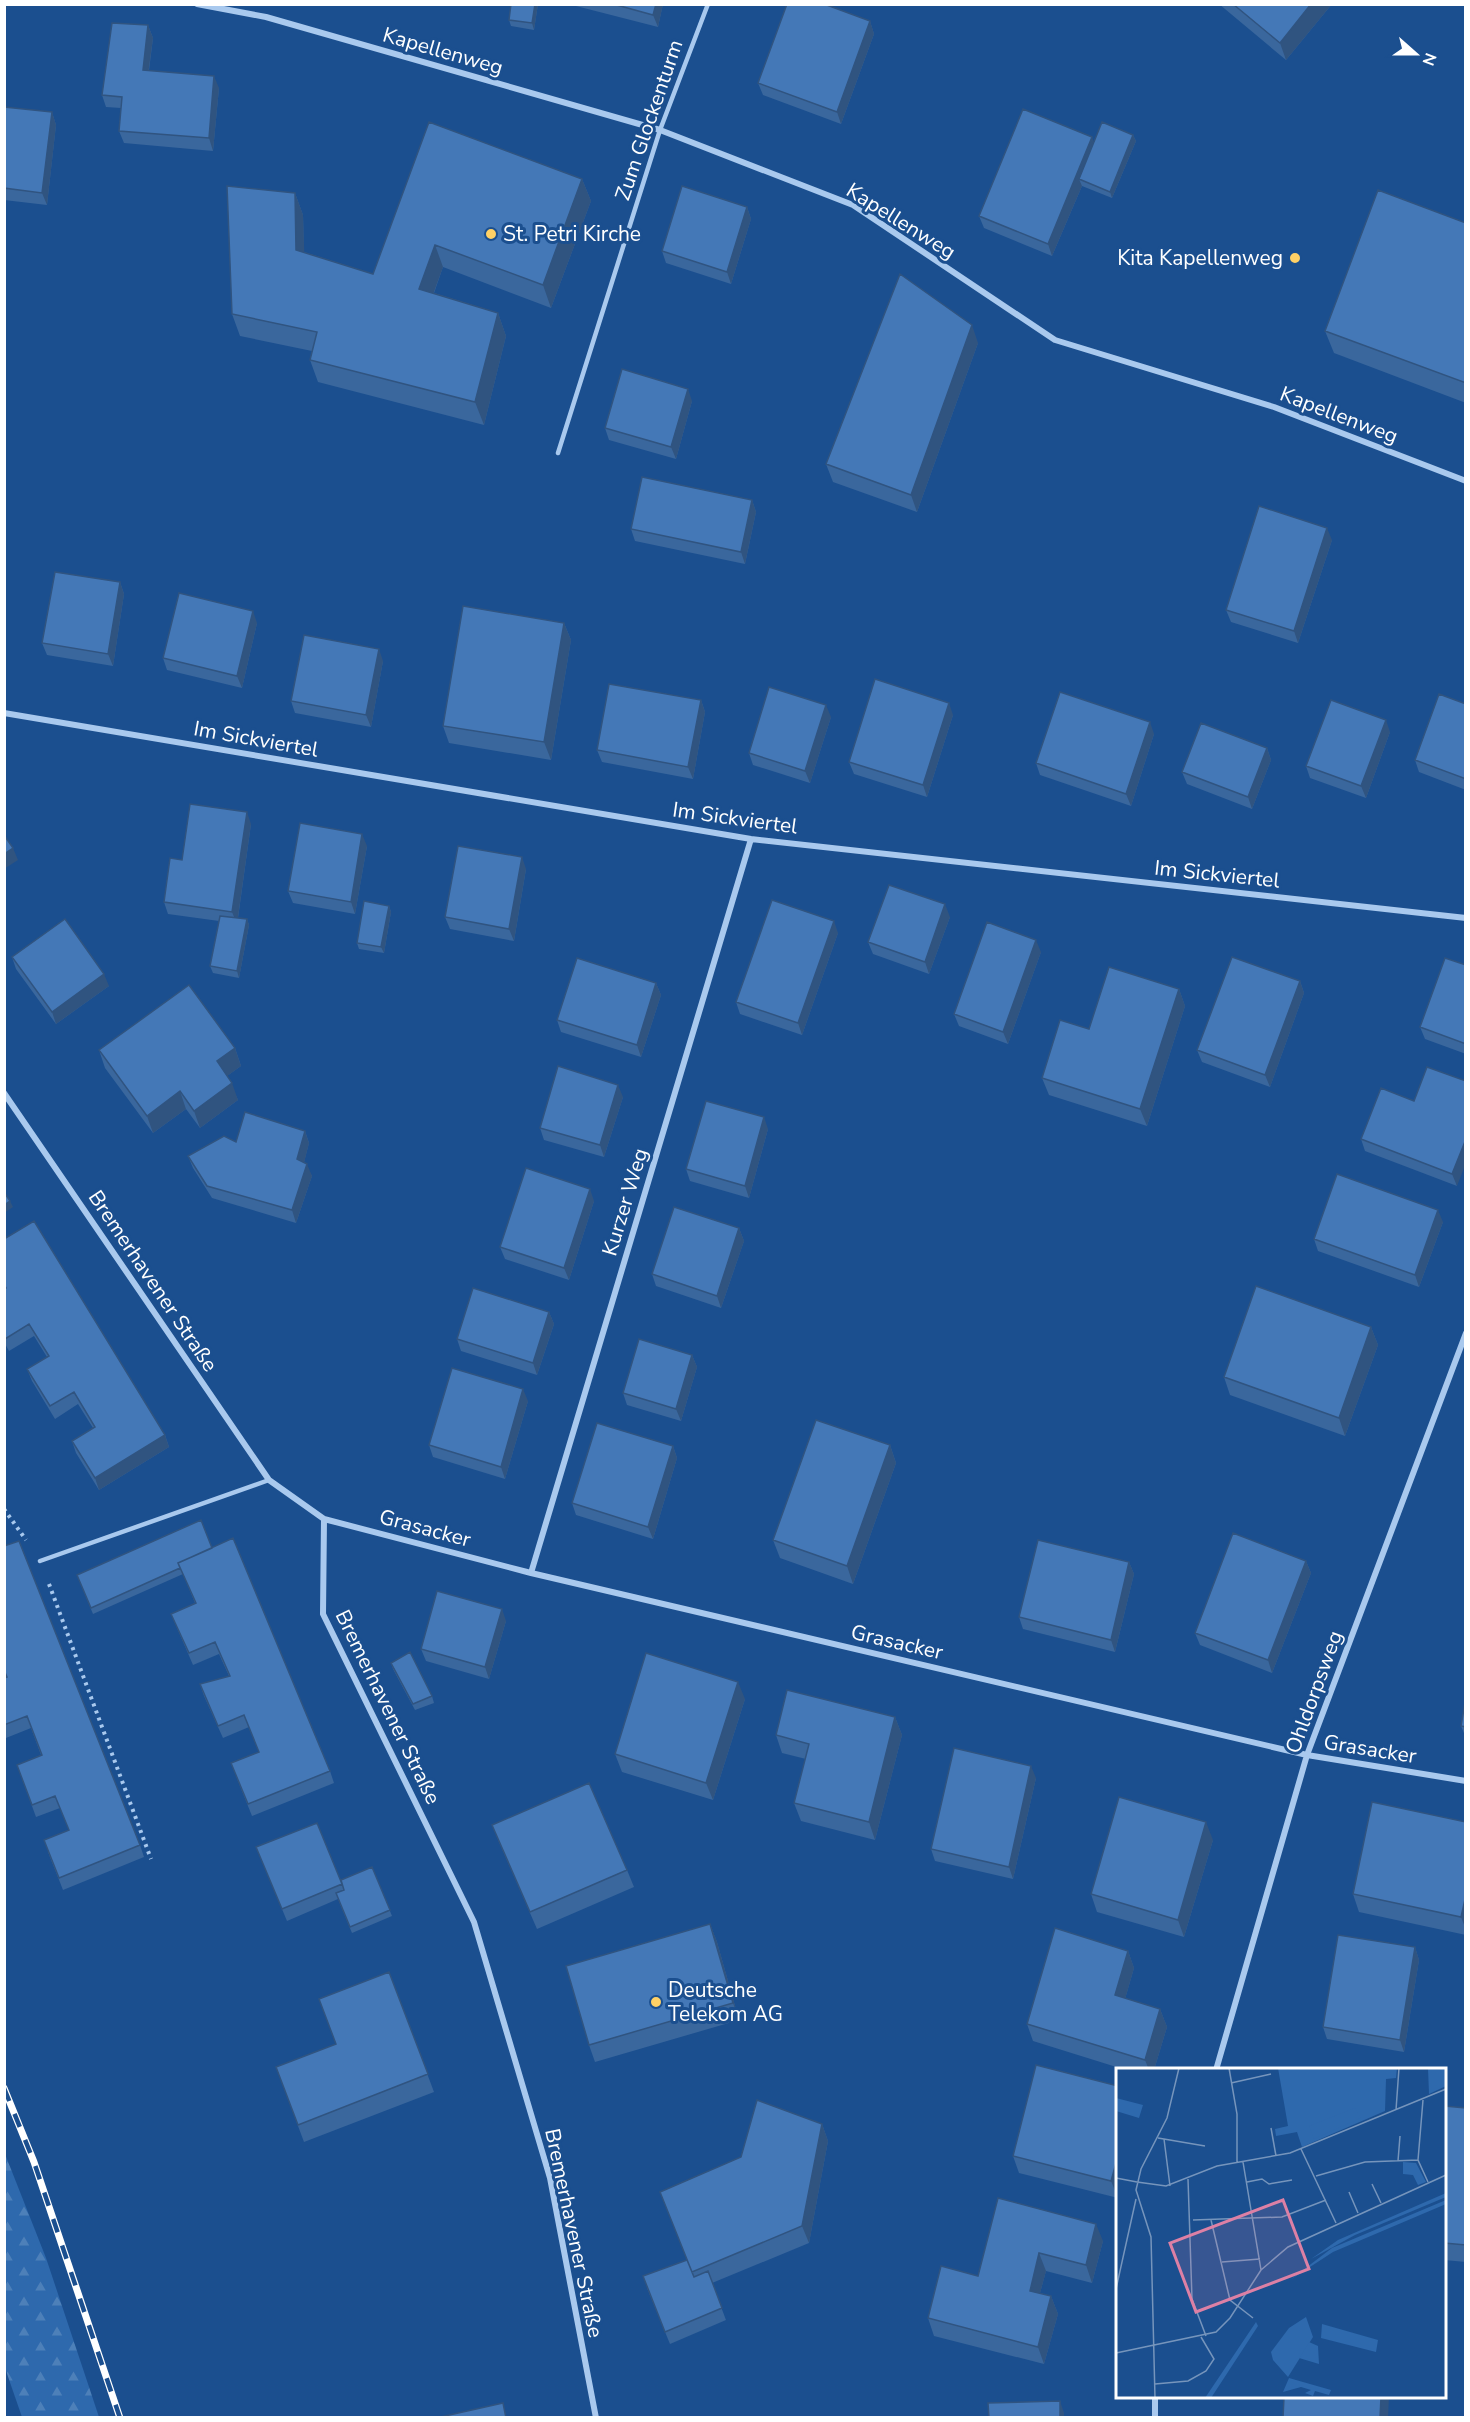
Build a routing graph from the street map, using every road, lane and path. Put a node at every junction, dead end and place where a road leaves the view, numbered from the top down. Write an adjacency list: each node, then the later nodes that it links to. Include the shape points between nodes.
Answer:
1 (197, 4): 3 (street, Kapellenweg, via 266,17)
2 (708, 4): 3 (lane, Zum Glockenturm)
3 (660, 130): 4 (lane, Zum Glockenturm); 5 (street, Kapellenweg, via 853,206 1055,340 1274,407)
4 (558, 453)
5 (1466, 481)
6 (4, 713): 7 (street, Im Sickviertel)
7 (751, 839): 8 (street, Im Sickviertel); 15 (street, Kurzer Weg)
8 (1466, 918)
9 (4, 1093): 11 (street, Bremerhavener Straße)
10 (1466, 1333): 16 (street, Ohldorpsweg)
11 (269, 1480): 13 (street, Bremerhavener Straße); 14 (lane)
12 (4, 1509): 14 (path)
13 (324, 1519): 15 (street, Grasacker); 21 (street, Bremerhavener Straße, via 323,1614 474,1922 550,2178)
14 (40, 1561): 18 (path)
15 (531, 1573): 16 (street, Grasacker)
16 (1307, 1755): 17 (street, Grasacker); 19 (street, Ohldorpsweg)
17 (1466, 1781)
18 (151, 1859)
19 (1217, 2068)
20 (1155, 2398): 22 (street)
21 (596, 2418)
22 (1155, 2418)

